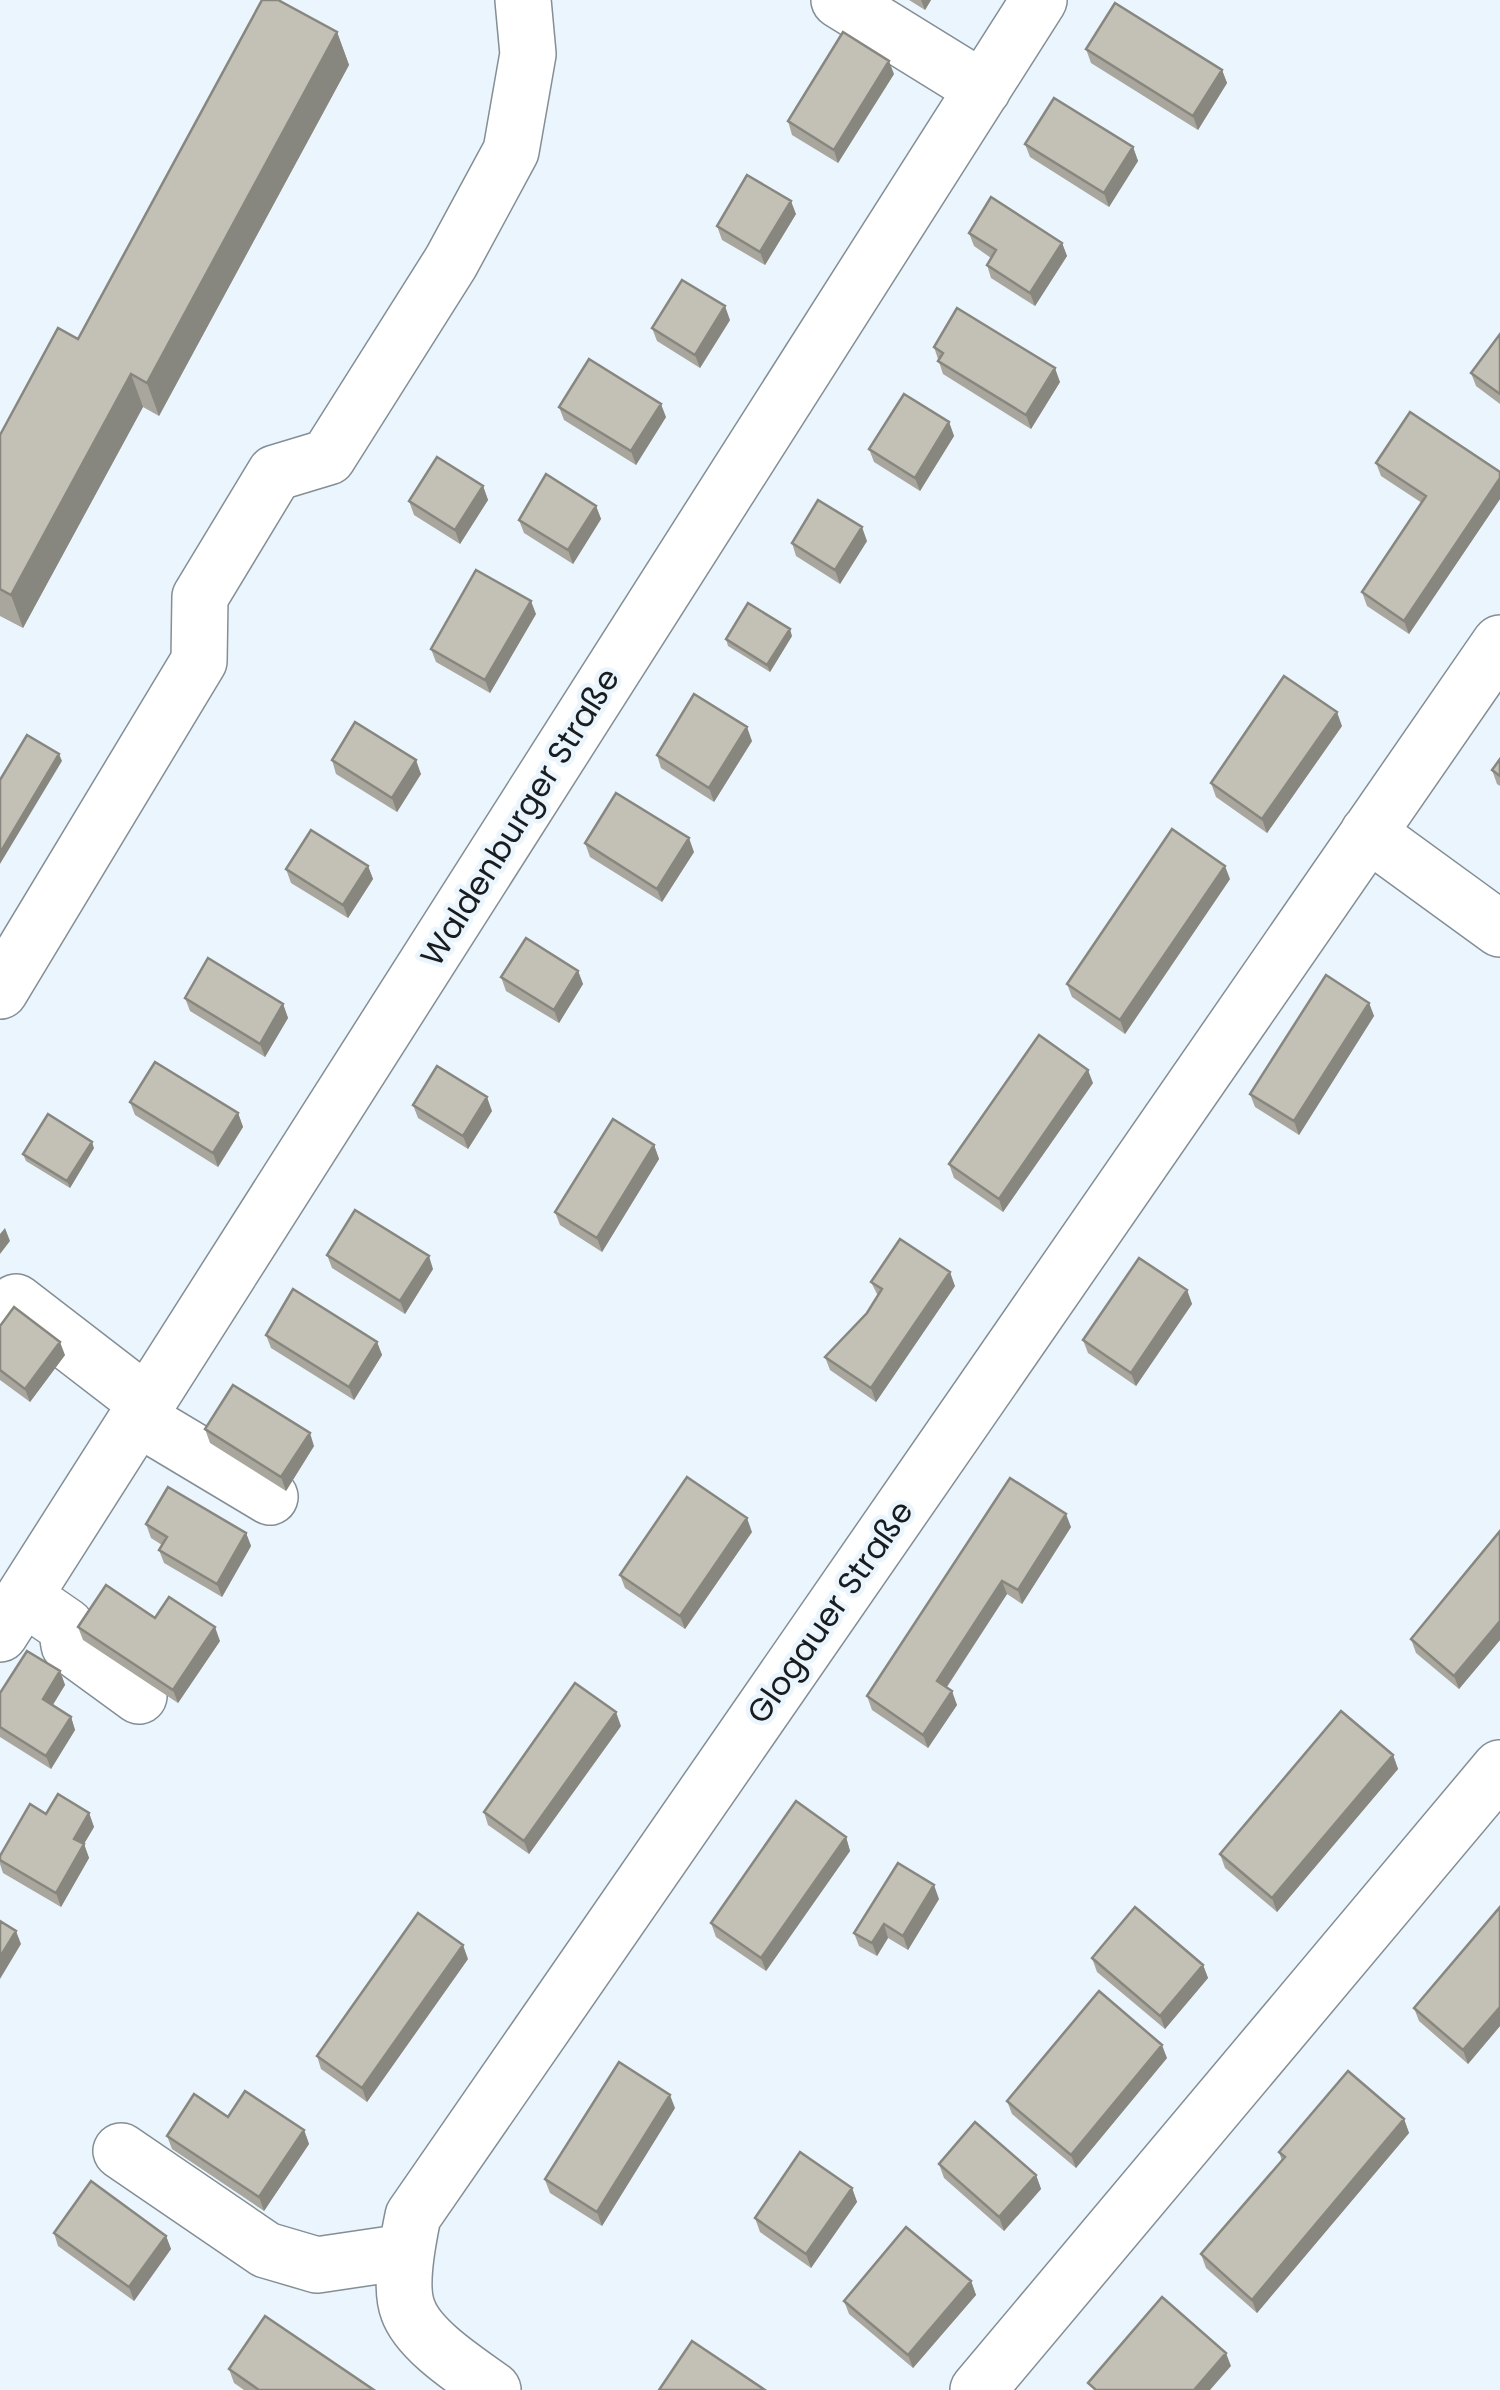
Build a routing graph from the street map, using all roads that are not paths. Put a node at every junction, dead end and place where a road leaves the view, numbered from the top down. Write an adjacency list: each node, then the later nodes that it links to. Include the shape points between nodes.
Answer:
1 (524, 0): 5 (street)
2 (556, 0): 5 (street)
3 (839, 0): 6 (street)
4 (1039, 0): 6 (street, Waldenburger Straße)
5 (528, 54): 10 (street, via 511,152 451,262 328,457 275,473 200,597 199,661)
6 (983, 88): 12 (street, Waldenburger Straße)
7 (1500, 643): 8 (street, Glogauer Straße)
8 (1368, 833): 9 (street); 18 (street, Glogauer Straße, via 413,2216)
9 (1500, 929)
10 (0, 991)
11 (16, 1302): 12 (street)
12 (142, 1410): 13 (street); 14 (street, Waldenburger Straße)
13 (270, 1497)
14 (12, 1616): 15 (street, via 66,1626 69,1645)
15 (139, 1696)
16 (1500, 1768): 20 (street)
17 (121, 2150): 18 (street, via 266,2250 316,2265)
18 (405, 2252): 19 (street, Glogauer Straße, via 408,2310 442,2353)
19 (493, 2390)
20 (978, 2390)

